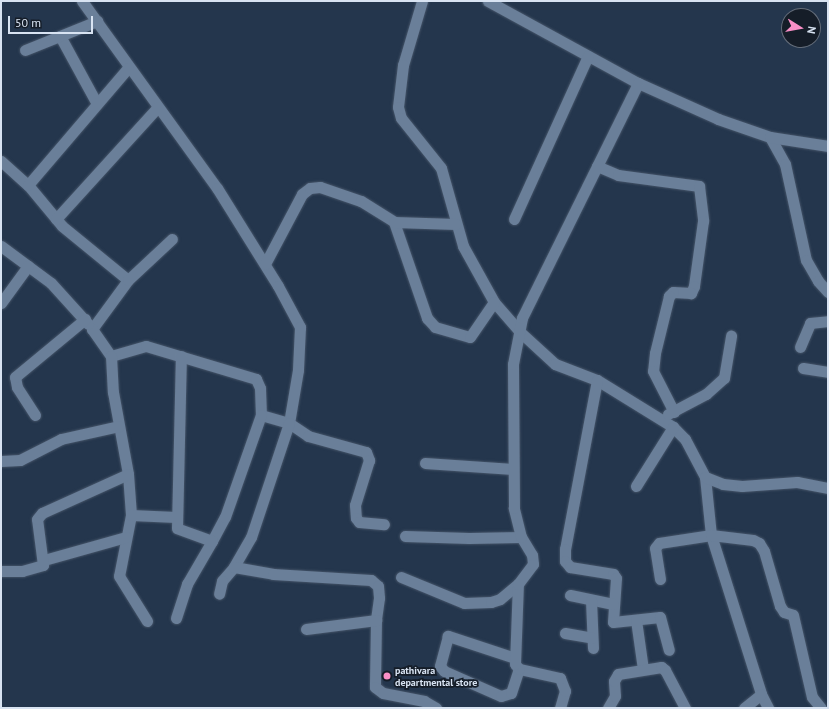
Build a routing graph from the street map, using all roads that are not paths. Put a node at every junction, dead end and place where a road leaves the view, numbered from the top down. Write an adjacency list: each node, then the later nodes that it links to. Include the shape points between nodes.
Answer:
1 (82, 1): 4 (street)
2 (422, 1): 20 (street, via 403,65 398,107 402,118 433,154 441,168)
3 (488, 1): 7 (street)
4 (97, 21): 5 (street); 8 (street)
5 (60, 36): 6 (street); 10 (street)
6 (25, 50)
7 (588, 56): 9 (street); 18 (street)
8 (128, 68): 10 (street); 11 (street)
9 (638, 83): 12 (street, via 718,119); 15 (street)
10 (97, 104): 16 (street)
11 (158, 107): 17 (street); 23 (street, via 217,188)
12 (770, 137): 13 (street); 26 (street, via 784,164 806,260 818,281)
13 (828, 146)
14 (1, 161): 16 (street)
15 (597, 166): 32 (street, via 522,318); 40 (street, via 618,175 700,186 703,221 694,286 691,293 673,292 669,296 655,353 654,371)
16 (28, 185): 17 (street)
17 (56, 219): 25 (street, via 107,265)
18 (514, 219)
19 (394, 222): 20 (street); 23 (street, via 361,201 320,187 310,188 302,194); 27 (street, via 427,318 435,327 470,337)
20 (456, 224): 27 (street, via 463,246)
21 (172, 239): 25 (street)
22 (1, 246): 24 (street)
23 (265, 264): 44 (street, via 300,327 298,370)
24 (28, 266): 28 (street); 29 (street, via 51,283)
25 (128, 280): 31 (street)
26 (828, 292)
27 (494, 302): 32 (street)
28 (1, 303)
29 (85, 319): 31 (street); 41 (street, via 15,377 17,387)
30 (828, 321): 34 (street, via 810,323)
31 (92, 330): 35 (street)
32 (519, 331): 39 (street, via 555,364); 49 (street, via 513,364)
33 (731, 336): 40 (street, via 724,378 706,394)
34 (800, 347)
35 (112, 356): 36 (street, via 146,346); 45 (street, via 113,392)
36 (182, 356): 42 (street, via 256,378 260,388); 55 (street)
37 (803, 368): 38 (street)
38 (828, 372)
39 (597, 380): 43 (street); 71 (street, via 565,549 565,561 570,567 612,574 616,578)
40 (674, 412): 43 (street)
41 (35, 415)
42 (261, 415): 44 (street); 61 (street, via 228,511)
43 (659, 419): 46 (street)
44 (289, 423): 56 (street, via 308,436 366,452 369,460 355,505 356,518 359,522); 63 (street, via 251,537)
45 (119, 426): 47 (street, via 61,439 20,460); 50 (street)
46 (673, 427): 51 (street, via 695,454); 52 (street)
47 (1, 461)
48 (425, 463): 49 (street)
49 (513, 469): 60 (street, via 514,508)
50 (128, 474): 54 (street); 62 (street, via 42,513 37,519)
51 (705, 477): 53 (street, via 723,484 742,486 797,482); 57 (street)
52 (636, 486)
53 (828, 488)
54 (131, 516): 55 (street); 59 (street)
55 (176, 517): 61 (street, via 177,528)
56 (384, 524)
57 (711, 535): 66 (street, via 659,542 655,548); 81 (street); 88 (street, via 753,540 764,551 780,606 784,612 793,615 812,697)
58 (405, 536): 60 (street)
59 (126, 537): 62 (street); 75 (street, via 119,576)
60 (520, 537): 67 (street, via 532,555 533,564)
61 (212, 542): 72 (street, via 187,584)
62 (44, 560): 64 (street, via 43,565 36,567)
63 (234, 567): 68 (street, via 222,581); 73 (street, via 273,574 371,580 378,586)
64 (1, 571)
65 (401, 577): 67 (street, via 464,603 500,599)
66 (660, 579)
67 (518, 584): 79 (street)
68 (219, 594)
69 (570, 595): 70 (street)
70 (591, 600): 71 (street); 77 (street, via 592,643)
71 (613, 604): 74 (street, via 613,622)
72 (176, 618)
73 (376, 620): 76 (street); 82 (street, via 375,687 384,693 424,701)
74 (636, 620): 78 (street, via 660,617); 80 (street)
75 (147, 621)
76 (306, 629)
77 (565, 634)
78 (668, 650)
79 (517, 664): 79 (street, via 511,694 501,696 444,671 440,666 448,636); 83 (street, via 560,678 566,690)
80 (643, 670): 84 (street, via 615,676 616,691); 85 (street, via 660,667 665,670)
81 (761, 694): 86 (street); 87 (street)
82 (436, 708)
83 (560, 708)
84 (608, 708)
85 (685, 708)
86 (744, 708)
87 (768, 708)
88 (821, 708)

